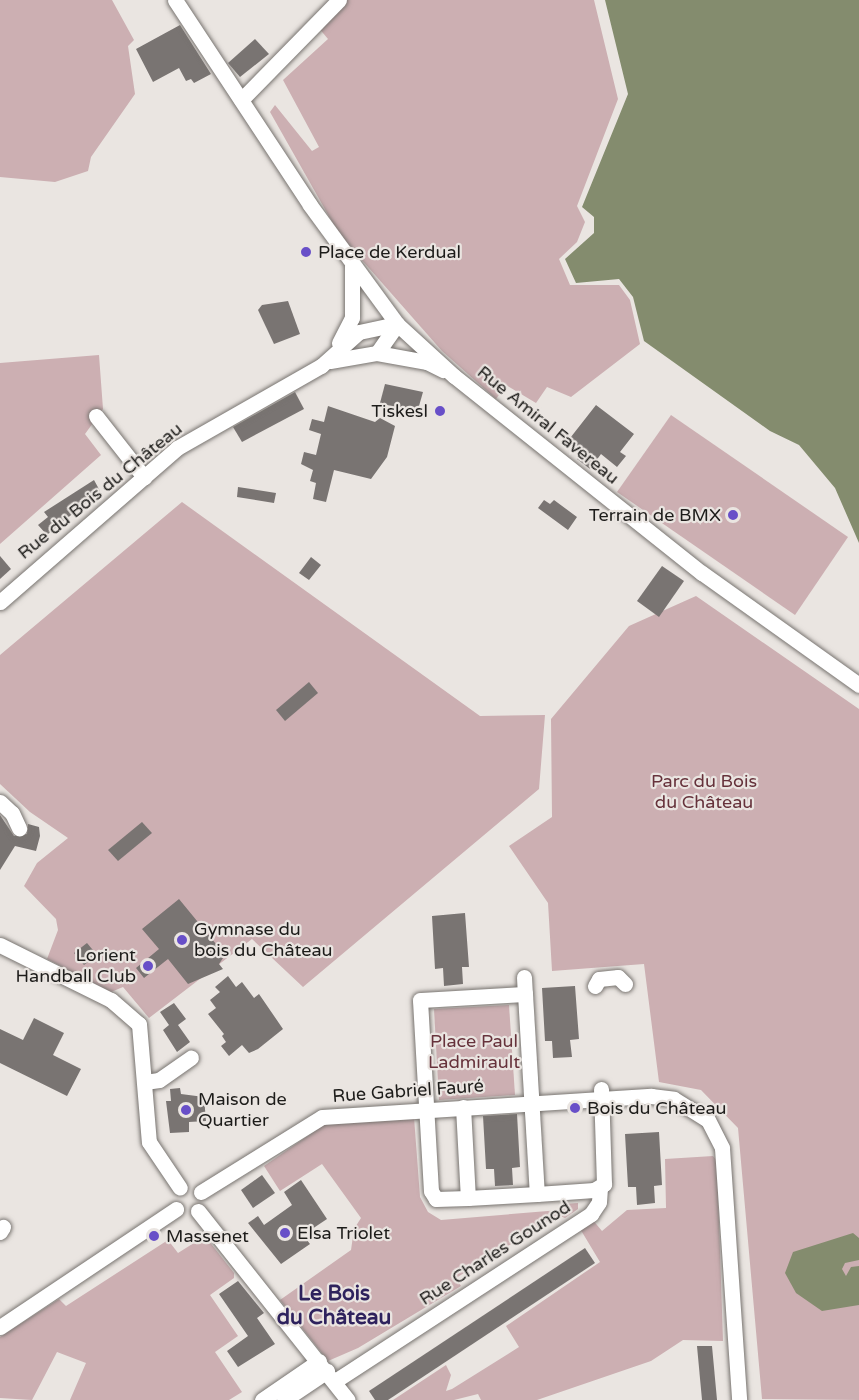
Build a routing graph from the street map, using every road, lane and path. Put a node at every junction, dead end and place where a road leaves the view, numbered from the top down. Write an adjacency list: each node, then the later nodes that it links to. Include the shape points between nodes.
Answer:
1 (175, 0): 3 (street, Rue Amiral Favereau)
2 (339, 0): 3 (street)
3 (241, 100): 4 (street, Rue Amiral Favereau)
4 (352, 266): 5 (street, Rue Amiral Favereau); 7 (street, Rue du Bois du Château, via 355,298 349,329)
5 (397, 324): 6 (street); 7 (street, Rue du Bois du Château, via 359,332); 8 (street, Rue Amiral Favereau)
6 (377, 353): 7 (street, Rue du Bois du Château, via 342,356); 8 (street, Rue du Bois du Château, via 426,362)
7 (324, 363): 10 (street, Rue du Bois du Château, via 193,438)
8 (454, 376): 12 (street, Rue Amiral Favereau, via 702,573)
9 (96, 416): 10 (street)
10 (144, 477): 11 (street, Rue du Bois du Château)
11 (0, 602)
12 (859, 685)
13 (0, 802): 14 (street, via 12,813)
14 (19, 828)
15 (0, 945): 23 (street, via 111,1000 131,1014 142,1036)
16 (524, 977): 20 (street)
17 (494, 979): 21 (street)
18 (625, 984): 19 (street, via 618,977 599,979)
19 (595, 986)
20 (525, 994): 21 (street); 25 (street, via 534,1078)
21 (495, 995): 27 (street, via 415,1000)
22 (191, 1058): 23 (street, via 159,1080)
23 (145, 1082): 28 (street, via 149,1142)
24 (602, 1094): 25 (street, Rue Gabriel Fauré); 29 (street, Rue Charles Gounod, via 607,1175); 40 (street, Rue Gabriel Fauré, via 632,1092 688,1105 708,1120 722,1148)
25 (531, 1102): 26 (street, Rue Gabriel Fauré); 31 (street)
26 (463, 1107): 27 (street, Rue Gabriel Fauré); 32 (street)
27 (427, 1109): 30 (street, Rue Gabriel Fauré, via 314,1120); 32 (street, via 432,1194 440,1199)
28 (180, 1188): 30 (street, via 191,1185); 33 (street, via 174,1197)
29 (600, 1188): 31 (street); 36 (street, Rue Charles Gounod, via 599,1202 591,1214)
30 (201, 1192): 34 (street, via 203,1202)
31 (537, 1194): 32 (street)
32 (468, 1198)
33 (176, 1209): 34 (street, via 187,1215); 35 (street)
34 (198, 1211): 36 (street)
35 (0, 1327)
36 (327, 1371): 37 (street); 38 (street); 39 (street)
37 (262, 1400)
38 (284, 1400)
39 (348, 1400)
40 (739, 1400)

